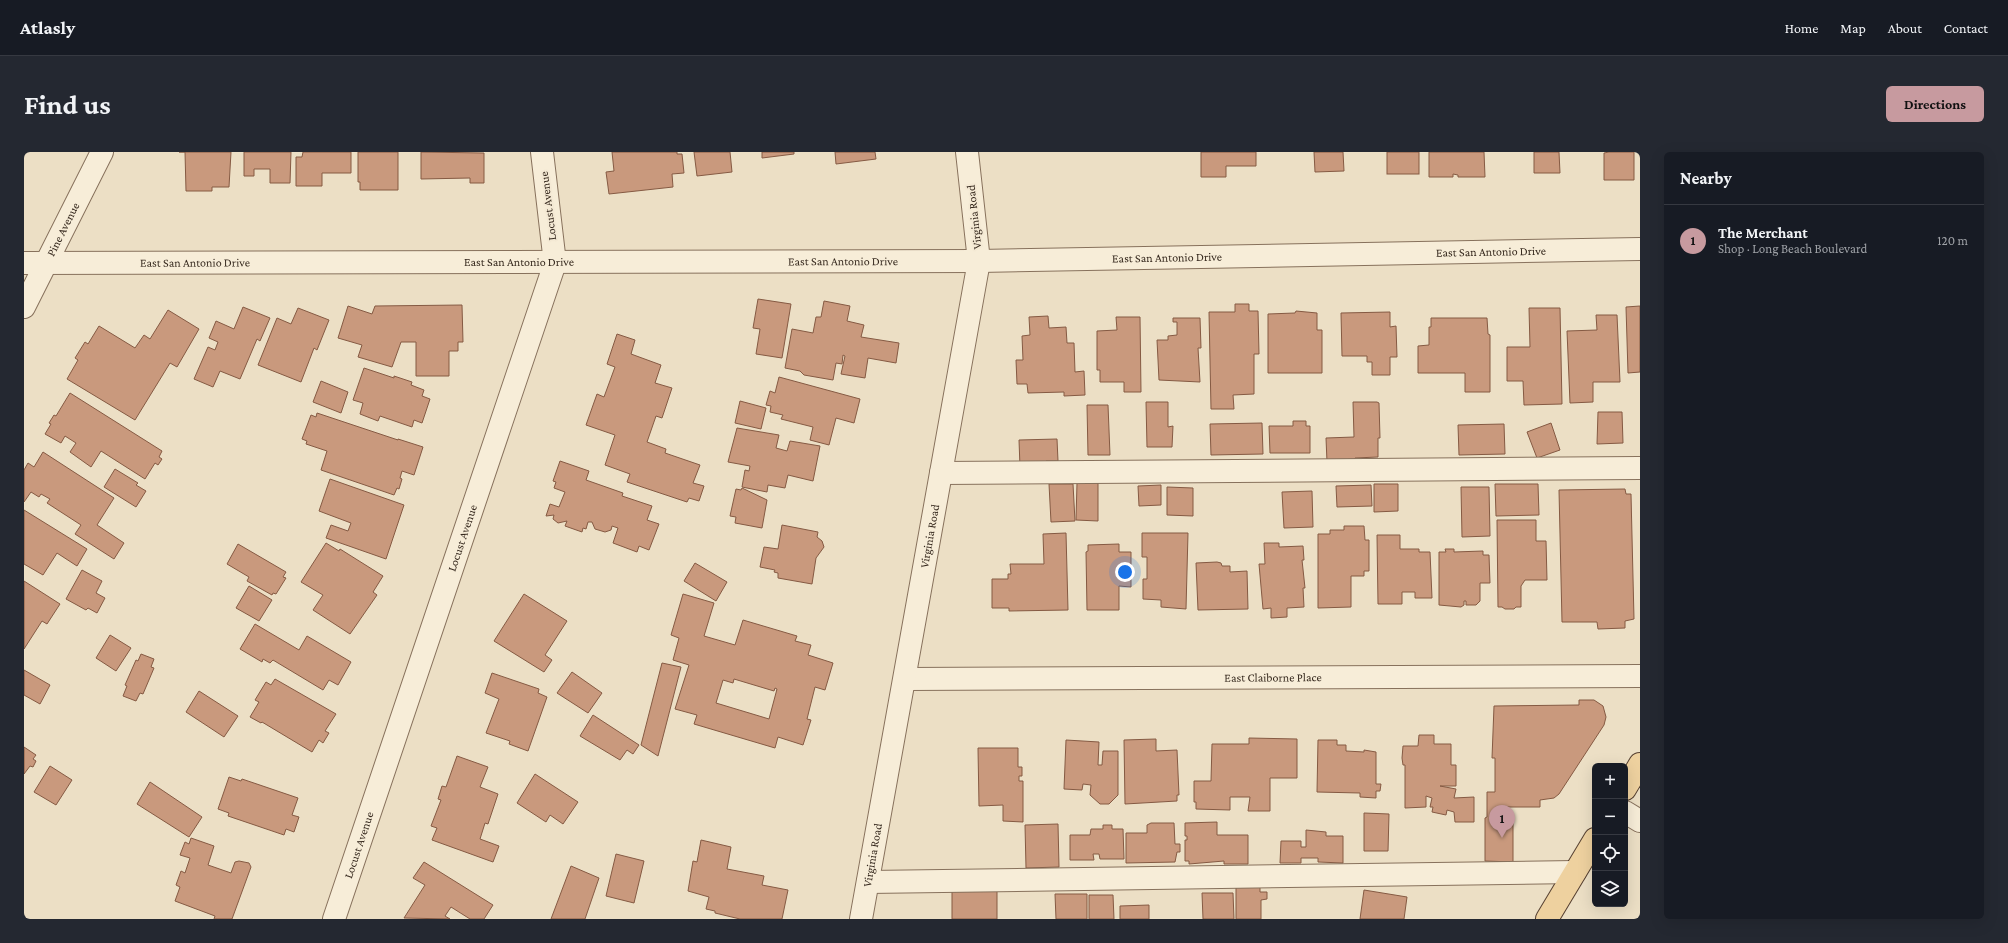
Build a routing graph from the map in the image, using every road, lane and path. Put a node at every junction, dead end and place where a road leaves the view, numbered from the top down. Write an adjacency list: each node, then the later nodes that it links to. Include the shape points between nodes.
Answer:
1 (102, 152): 7 (street, Pine Avenue)
2 (542, 152): 8 (street, Locust Avenue)
3 (967, 152): 5 (street, Virginia Road)
4 (1640, 248): 5 (street, East San Antonio Drive)
5 (979, 261): 8 (street, East San Antonio Drive); 11 (street, Virginia Road)
6 (24, 263): 7 (street, East San Antonio Drive)
7 (46, 263): 8 (street, East San Antonio Drive); 9 (street, Pine Avenue)
8 (555, 263): 21 (street, Locust Avenue)
9 (24, 307)
10 (1640, 468): 11 (street)
11 (941, 474): 13 (street, Virginia Road)
12 (1640, 676): 13 (street, East Claiborne Place)
13 (906, 679): 20 (street, Virginia Road)
14 (1640, 764): 15 (main road)
15 (1628, 784)
16 (1628, 814): 17 (street)
17 (1640, 821)
18 (1592, 844): 19 (main road)
19 (1575, 872): 20 (street); 23 (main road)
20 (868, 882): 22 (street, Virginia Road)
21 (334, 919)
22 (861, 919)
23 (1547, 919)

